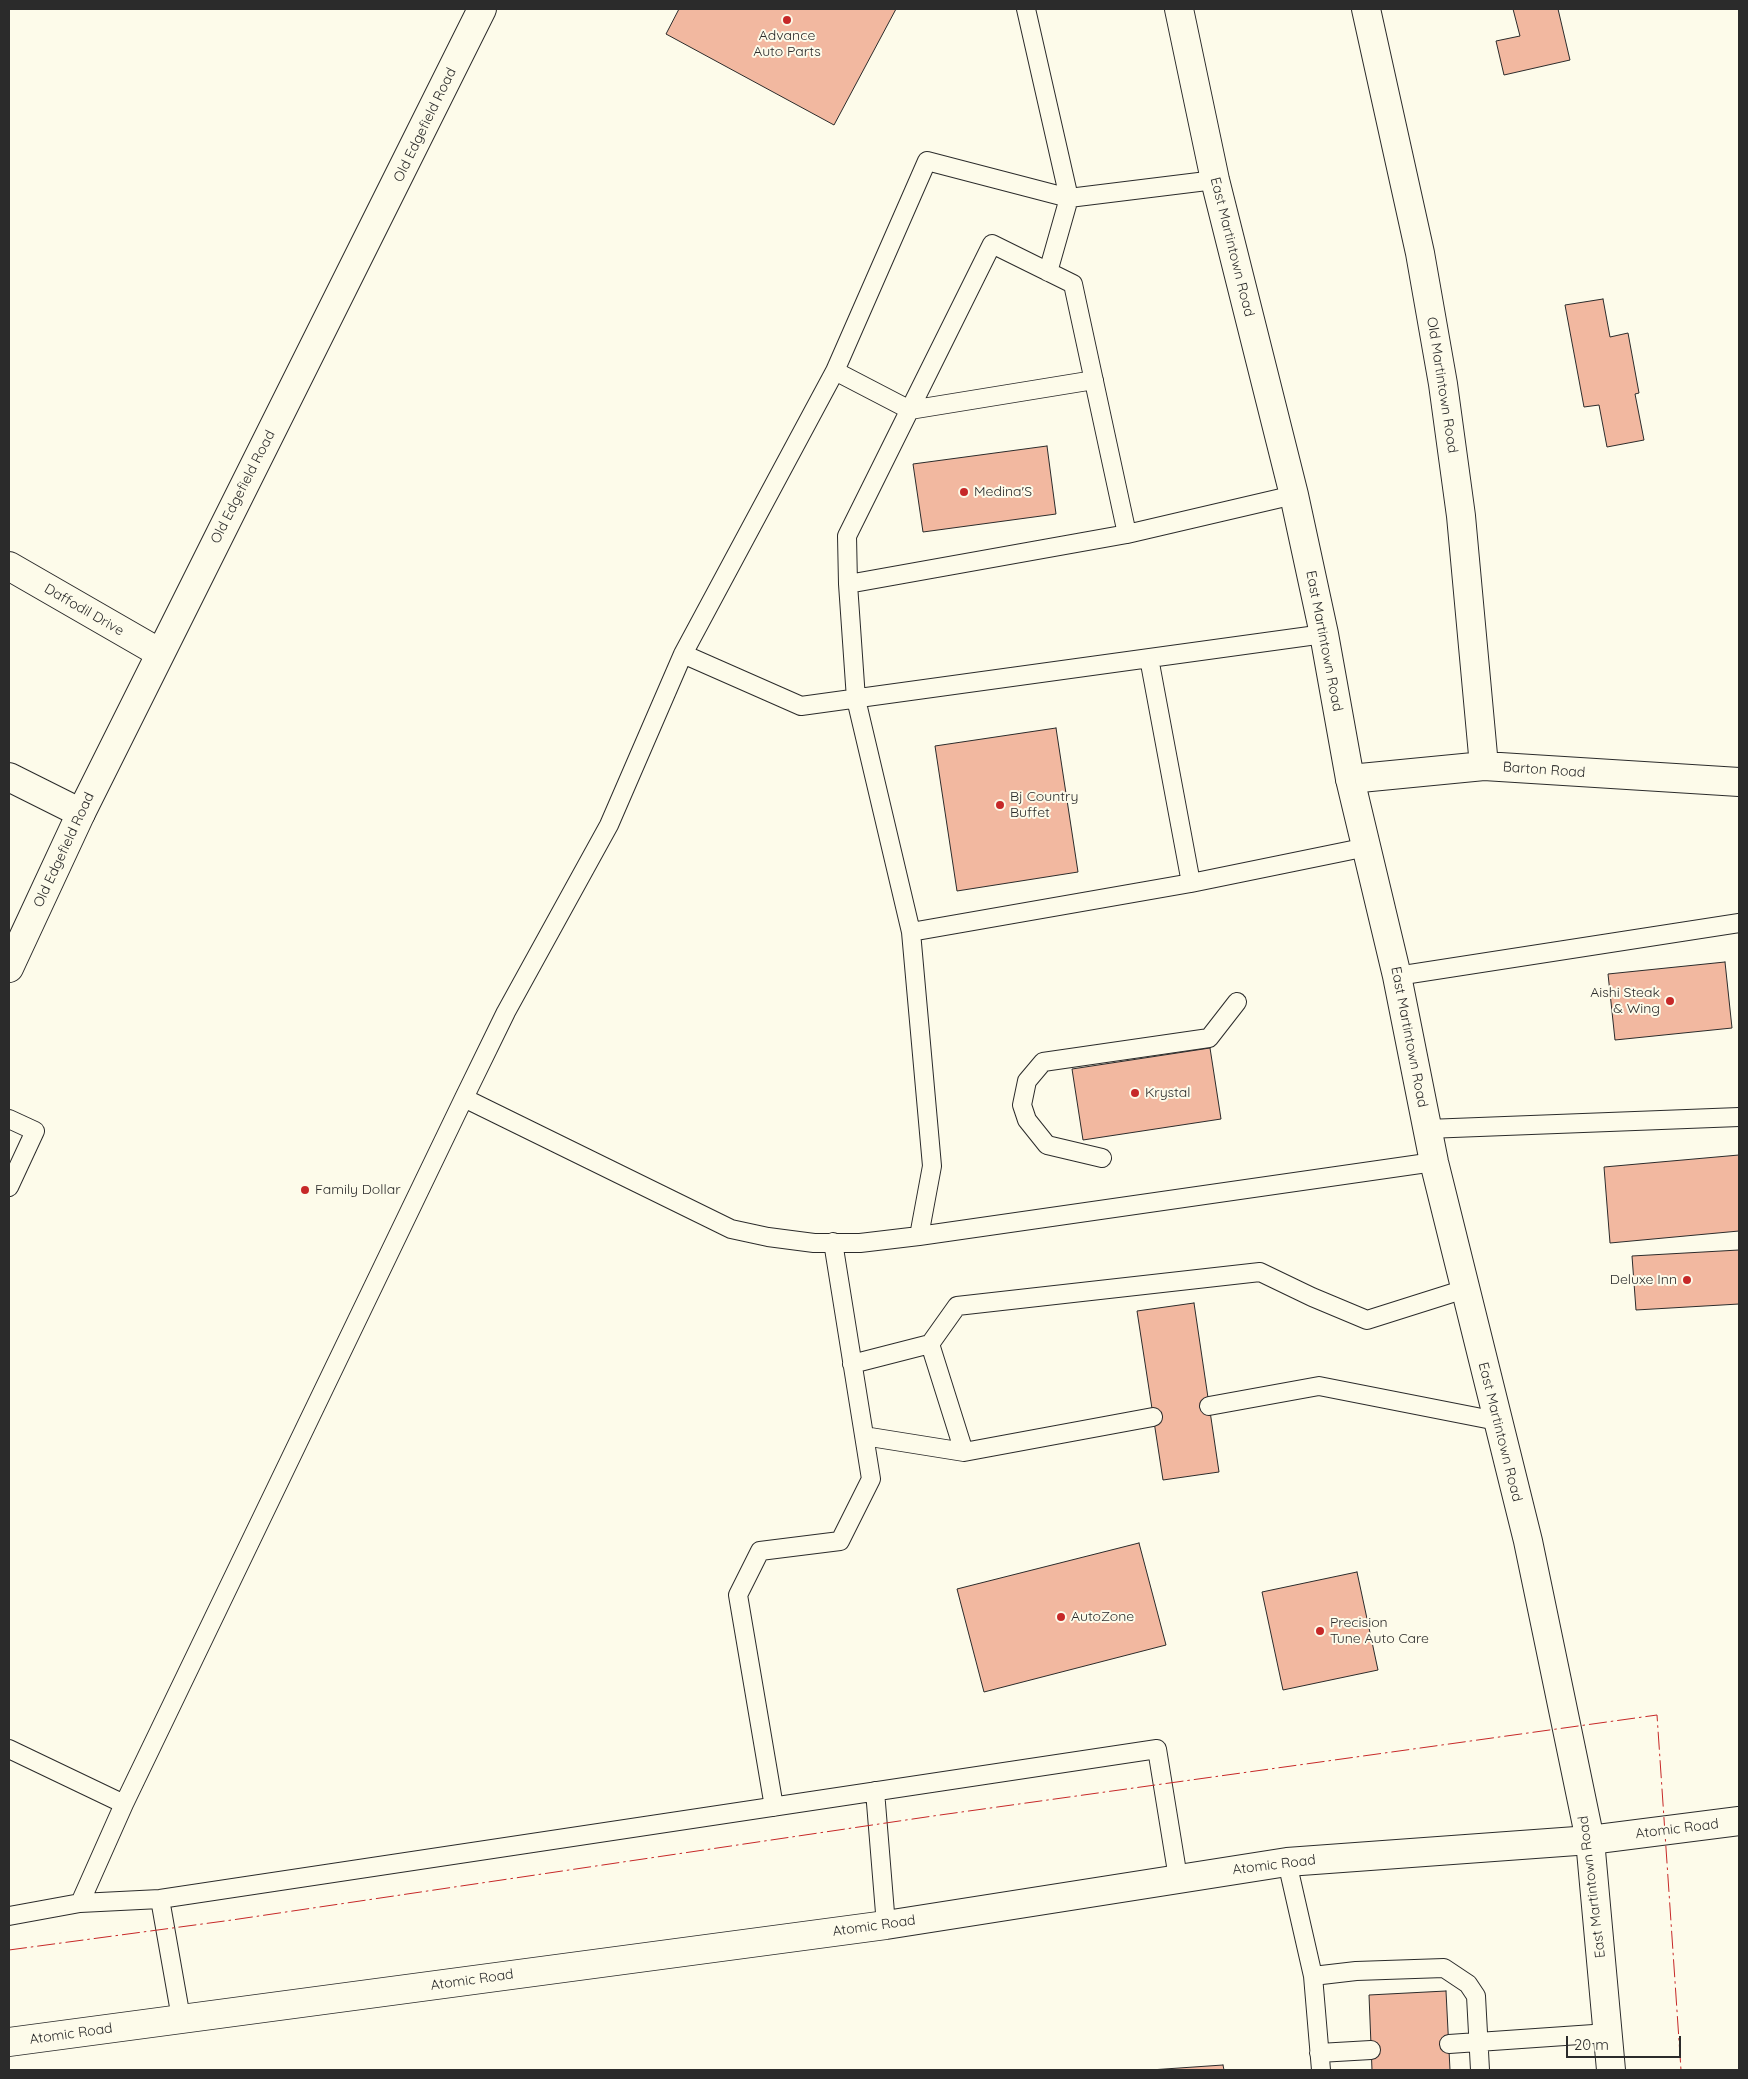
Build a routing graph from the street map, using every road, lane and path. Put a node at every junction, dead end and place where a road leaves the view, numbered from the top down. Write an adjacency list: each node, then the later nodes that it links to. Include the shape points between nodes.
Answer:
1 (482, 9): 16 (main road, Old Edgefield Road)
2 (1026, 9): 6 (lane)
3 (1179, 9): 5 (main road, East Martintown Road)
4 (1366, 9): 20 (main road, Old Martintown Road, via 1420,253 1444,384 1461,516)
5 (1215, 180): 6 (lane); 11 (main road, East Martintown Road)
6 (1069, 198): 7 (lane); 8 (lane, via 927,162)
7 (1048, 272): 9 (lane, via 1073,284); 10 (lane, via 992,244)
8 (835, 370): 10 (lane); 17 (lane)
9 (1094, 380): 10 (lane); 12 (lane)
10 (910, 410): 14 (lane, via 847,536)
11 (1294, 495): 12 (lane); 15 (main road, East Martintown Road)
12 (1128, 534): 14 (lane)
13 (9, 566): 16 (main road, Daffodil Drive)
14 (848, 584): 19 (lane)
15 (1324, 634): 18 (lane); 22 (main road, East Martintown Road)
16 (160, 653): 24 (main road, Old Edgefield Road)
17 (683, 654): 19 (lane, via 801,706); 32 (lane, via 609,825 506,1012)
18 (1149, 658): 19 (lane); 26 (lane)
19 (856, 699): 28 (lane)
20 (1484, 766): 22 (main road, Barton Road); 23 (main road, Barton Road)
21 (9, 777): 24 (main road)
22 (1350, 779): 25 (main road, East Martintown Road)
23 (1739, 782)
24 (81, 813): 29 (main road, Old Edgefield Road)
25 (1367, 847): 26 (lane); 30 (main road, East Martintown Road)
26 (1191, 883): 28 (lane)
27 (1739, 922): 30 (lane)
28 (911, 932): 39 (lane, via 932,1166)
29 (9, 968)
30 (1397, 976): 35 (main road, East Martintown Road)
31 (1237, 1002): 36 (lane, via 1209,1038 1043,1062 1027,1081 1022,1105 1027,1120 1048,1145)
32 (464, 1098): 40 (lane, via 731,1229 814,1243); 51 (lane)
33 (1739, 1117): 35 (lane)
34 (9, 1119): 38 (lane, via 35,1131)
35 (1427, 1130): 37 (main road, East Martintown Road)
36 (1102, 1158)
37 (1434, 1162): 39 (lane); 41 (main road, East Martintown Road)
38 (9, 1187)
39 (918, 1236): 40 (lane, via 860,1243)
40 (833, 1242): 43 (lane)
41 (1465, 1290): 42 (lane, via 1367,1320 1260,1272 957,1306); 46 (main road, East Martintown Road)
42 (930, 1344): 43 (lane); 48 (lane)
43 (852, 1364): 47 (lane)
44 (1209, 1406): 46 (lane, via 1319,1386)
45 (1153, 1417): 48 (lane)
46 (1497, 1421): 54 (main road, East Martintown Road, via 1528,1541)
47 (864, 1436): 48 (lane); 52 (lane, via 871,1479 840,1541 760,1551 738,1595)
48 (964, 1452)
49 (9, 1749): 51 (lane)
50 (875, 1791): 52 (lane); 56 (lane, via 1157,1749); 60 (lane)
51 (124, 1804): 58 (lane)
52 (774, 1806): 57 (lane)
53 (1739, 1821): 54 (main road, Atomic Road)
54 (1590, 1840): 55 (main road, Atomic Road); 63 (main road, East Martintown Road)
55 (1287, 1862): 56 (main road, Atomic Road); 61 (lane)
56 (1178, 1878): 60 (main road, Atomic Road)
57 (160, 1899): 58 (lane); 62 (lane)
58 (80, 1903): 59 (lane)
59 (9, 1916)
60 (886, 1925): 62 (main road, Atomic Road)
61 (1313, 1976): 66 (lane, via 1444,1968 1468,1984 1476,1996); 68 (lane)
62 (181, 2018): 64 (main road, Atomic Road)
63 (1608, 2033): 66 (lane); 70 (main road, East Martintown Road)
64 (9, 2042)
65 (1449, 2044): 66 (lane)
66 (1478, 2044): 69 (lane)
67 (1371, 2050): 68 (lane)
68 (1320, 2062)
69 (1480, 2070)
70 (1611, 2070)

